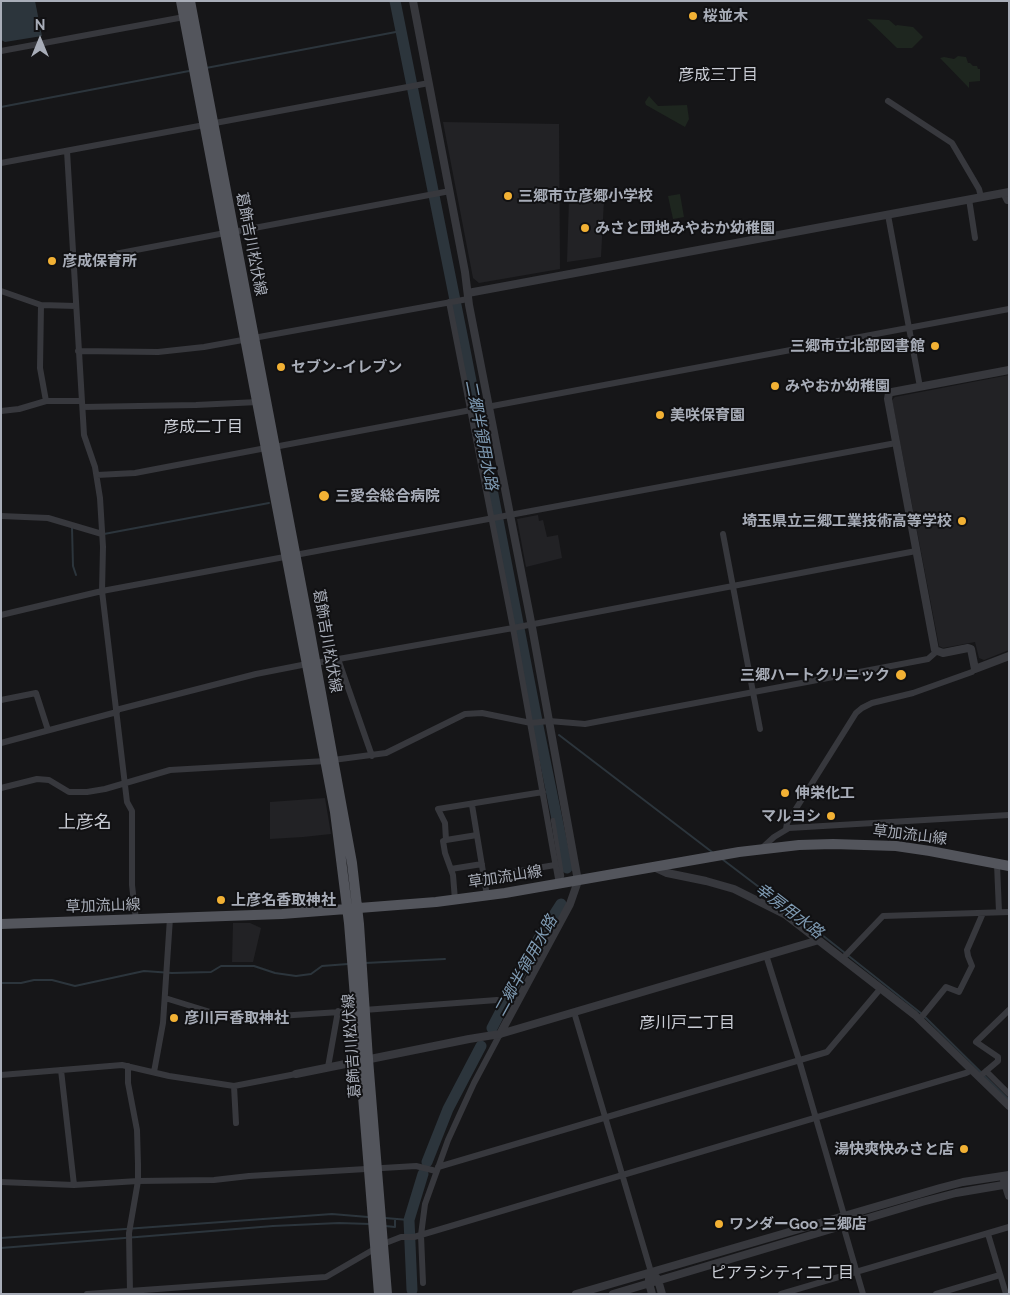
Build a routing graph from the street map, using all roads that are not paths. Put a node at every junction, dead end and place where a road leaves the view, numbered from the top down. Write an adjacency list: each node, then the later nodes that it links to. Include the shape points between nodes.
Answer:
1 (181, 1): 4 (main road, 葛飾吉川松伏線)
2 (190, 1): 8 (main road, 葛飾吉川松伏線)
3 (413, 1): 6 (street)
4 (184, 17): 5 (street); 8 (main road, 葛飾吉川松伏線)
5 (1, 52)
6 (429, 83): 8 (street); 11 (street)
7 (888, 102): 13 (street, via 952,143)
8 (209, 124): 9 (street); 17 (main road, 葛飾吉川松伏線)
9 (67, 151): 10 (street); 19 (street)
10 (1, 163)
11 (450, 192): 17 (street); 21 (street, via 465,272)
12 (1006, 192): 13 (street); 15 (street)
13 (981, 197): 14 (street)
14 (969, 199): 16 (street); 18 (street)
15 (1009, 201)
16 (888, 215): 21 (street); 25 (street)
17 (229, 233): 19 (street); 26 (main road, 葛飾吉川松伏線)
18 (975, 238)
19 (73, 262): 23 (street)
20 (1, 291): 22 (street)
21 (460, 299): 26 (street); 33 (street); 34 (street)
22 (41, 305): 23 (street); 30 (street, via 40,368)
23 (76, 306): 27 (street)
24 (1009, 309): 25 (street)
25 (909, 328): 29 (street); 33 (street)
26 (250, 339): 27 (street, via 158,352); 31 (main road, 葛飾吉川松伏線); 37 (main road, 葛飾吉川松伏線)
27 (78, 351): 32 (street)
28 (1009, 370): 29 (street)
29 (920, 386): 36 (street, via 888,395)
30 (46, 401): 32 (street); 35 (street)
31 (258, 402): 32 (street); 37 (main road, 葛飾吉川松伏線)
32 (82, 404): 38 (street, via 84,435)
33 (489, 407): 34 (street); 39 (street)
34 (475, 410): 37 (street); 41 (street)
35 (1, 411)
36 (896, 443): 39 (street); 44 (street)
37 (270, 448): 38 (street, via 135,473); 45 (main road, 葛飾吉川松伏線)
38 (97, 475): 42 (street)
39 (505, 515): 41 (street); 49 (street)
40 (1, 516): 42 (street, via 48,518)
41 (492, 517): 45 (street); 50 (street)
42 (102, 534): 47 (street)
43 (723, 534): 46 (street)
44 (916, 551): 46 (street); 51 (street, via 933,646)
45 (291, 555): 47 (street); 54 (main road, 葛飾吉川松伏線)
46 (733, 585): 49 (street); 56 (street)
47 (102, 591): 48 (street); 58 (street)
48 (1, 615)
49 (531, 623): 50 (street); 59 (street)
50 (517, 627): 53 (street); 60 (street)
51 (937, 651): 55 (street, via 971,649); 56 (street, via 928,659)
52 (1009, 656): 55 (street)
53 (338, 659): 54 (street); 64 (street)
54 (311, 663): 58 (street); 65 (main road, 葛飾吉川松伏線)
55 (975, 669): 72 (street, via 913,694 872,704 856,713)
56 (752, 692): 59 (street, via 585,724); 61 (street)
57 (1, 700): 62 (street, via 36,693)
58 (116, 711): 62 (street); 66 (street)
59 (545, 721): 60 (street); 84 (street)
60 (531, 724): 64 (street, via 482,713 465,714 386,753); 68 (street)
61 (760, 729)
62 (48, 730): 63 (street)
63 (1, 743)
64 (372, 756): 65 (street)
65 (330, 761): 66 (street, via 170,770); 87 (main road, 葛飾吉川松伏線)
66 (125, 784): 67 (street, via 98,791 69,792 49,780 38,779); 92 (street, via 127,802 132,811 132,885)
67 (1, 788)
68 (543, 792): 69 (street); 78 (street)
69 (472, 805): 73 (street); 74 (street, via 438,809 445,823)
70 (1009, 815): 72 (street)
71 (553, 820): 83 (street)
72 (786, 829): 75 (street)
73 (477, 834): 74 (street); 76 (street)
74 (446, 840): 81 (street, via 443,841 445,853)
75 (761, 849): 77 (main road, 草加流山線, via 833,844 896,846); 80 (main road, 草加流山線)
76 (482, 864): 81 (street); 82 (street)
77 (997, 864): 79 (main road, 草加流山線); 88 (street)
78 (556, 865): 82 (street); 83 (street)
79 (1009, 866)
80 (654, 867): 84 (main road, 草加流山線); 94 (street, via 734,889 786,915)
81 (451, 869): 86 (street)
82 (484, 877): 85 (street)
83 (561, 880): 84 (main road, 草加流山線); 85 (main road, 草加流山線)
84 (578, 881): 105 (street, via 570,904)
85 (488, 896): 86 (main road, 草加流山線)
86 (455, 900): 87 (main road, 草加流山線)
87 (352, 909): 91 (main road, 草加流山線); 100 (main road, 葛飾吉川松伏線)
88 (999, 912): 89 (street); 90 (street)
89 (1009, 912)
90 (982, 913): 96 (street, via 883,916); 104 (street, via 967,950 972,966 959,992 946,987)
91 (170, 918): 92 (main road, 草加流山線); 98 (street)
92 (136, 920): 93 (main road, 草加流山線)
93 (1, 924)
94 (818, 940): 95 (street); 96 (street)
95 (766, 955): 103 (street); 107 (street)
96 (845, 955): 97 (street)
97 (881, 988): 104 (street); 107 (street, via 827,1052)
98 (165, 998): 102 (street, via 233,1019); 113 (street)
99 (497, 1000): 100 (street)
100 (360, 1010): 102 (street); 106 (main road, 葛飾吉川松伏線)
101 (1009, 1010): 112 (street, via 976,1042 998,1057)
102 (338, 1011): 109 (street)
103 (574, 1012): 105 (street); 120 (street)
104 (922, 1017): 111 (street)
105 (500, 1034): 106 (street); 124 (street)
106 (364, 1060): 109 (street); 123 (main road, 葛飾吉川松伏線)
107 (799, 1060): 120 (street); 121 (street)
108 (128, 1066): 110 (street); 113 (street); 127 (street, via 137,1130)
109 (328, 1067): 114 (street)
110 (61, 1070): 115 (street); 130 (street)
111 (972, 1070): 116 (street); 121 (street)
112 (986, 1071): 116 (street); 118 (street)
113 (154, 1072): 117 (street)
114 (296, 1074): 117 (street)
115 (1, 1075)
116 (979, 1077): 119 (street)
117 (234, 1086): 122 (street)
118 (1009, 1094)
119 (1009, 1106)
120 (605, 1118): 124 (street); 125 (street)
121 (815, 1118): 125 (street); 132 (street)
122 (236, 1123)
123 (373, 1168): 124 (street, via 416,1166); 127 (street, via 214,1180); 137 (main road, 葛飾吉川松伏線)
124 (437, 1169): 136 (street)
125 (622, 1175): 136 (street); 138 (street)
126 (1006, 1175): 129 (street); 132 (street, via 948,1186)
127 (138, 1181): 130 (street); 144 (street, via 128,1233)
128 (1, 1182): 130 (street)
129 (1007, 1184): 131 (street); 133 (street, via 956,1193)
130 (74, 1185)
131 (1009, 1196)
132 (844, 1215): 138 (street)
133 (843, 1225): 139 (street); 141 (street)
134 (1009, 1227): 135 (street)
135 (988, 1234): 139 (street); 140 (street)
136 (417, 1236): 137 (street, via 401,1237); 142 (street)
137 (379, 1247): 144 (street, via 326,1277); 146 (main road, 葛飾吉川松伏線); 147 (main road, 葛飾吉川松伏線)
138 (651, 1272): 141 (street); 143 (street); 148 (street)
139 (857, 1272): 152 (street); 153 (street)
140 (1000, 1275): 154 (street); 155 (street)
141 (658, 1280): 143 (street); 151 (street)
142 (423, 1283)
143 (649, 1283): 149 (street); 150 (street)
144 (130, 1292): 145 (street)
145 (87, 1294)
146 (379, 1294)
147 (387, 1294)
148 (576, 1294)
149 (613, 1294)
150 (652, 1294)
151 (662, 1294)
152 (781, 1294)
153 (864, 1294)
154 (936, 1294)
155 (1006, 1294)

